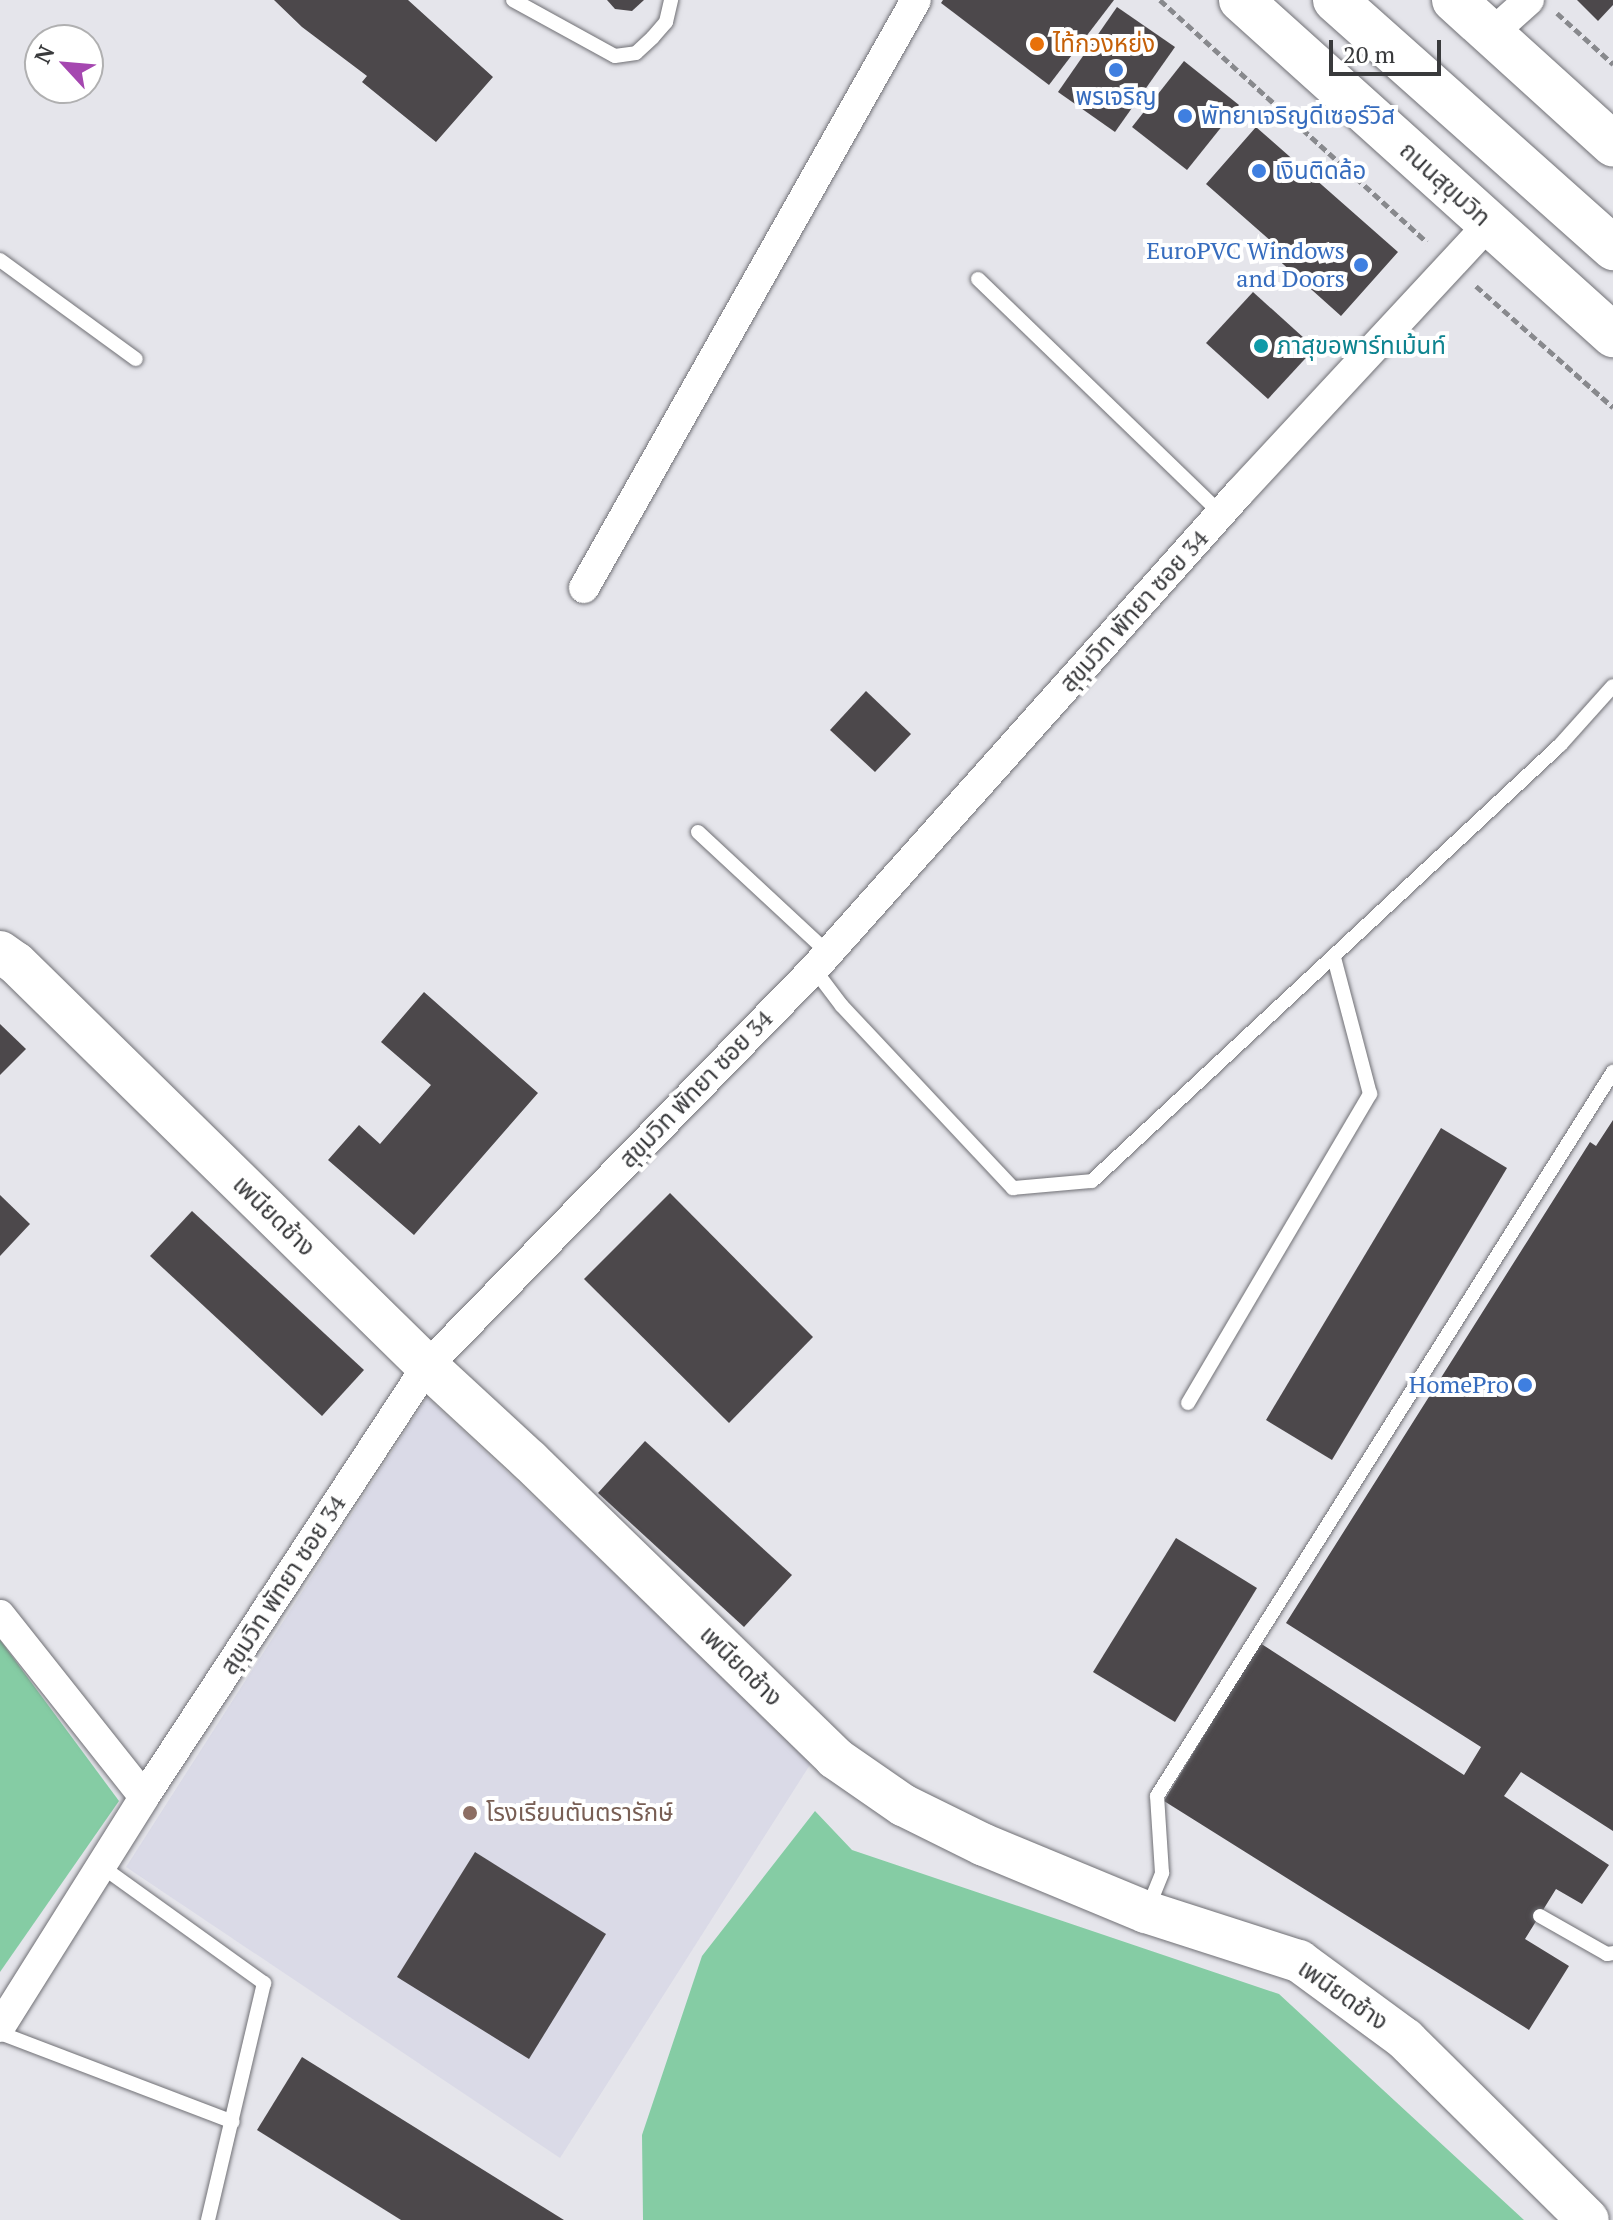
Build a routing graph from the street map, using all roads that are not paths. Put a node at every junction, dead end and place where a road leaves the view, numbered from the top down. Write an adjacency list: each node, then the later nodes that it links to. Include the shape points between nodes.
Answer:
1 (513, 0): 2 (lane, via 615,56 636,53 653,37 666,22)
2 (671, 0)
3 (916, 0): 17 (street)
4 (1241, 0): 10 (highway, ถนนสุขุมวิท)
5 (1335, 0): 11 (highway)
6 (1454, 0): 8 (highway)
7 (1542, 5): 8 (street)
8 (1491, 34): 9 (highway)
9 (1613, 144)
10 (1489, 224): 14 (highway, ถนนสุขุมวิท); 16 (street, สุขุมวิท พัทยา ซอย 34)
11 (1613, 248)
12 (0, 260): 15 (lane)
13 (978, 279): 16 (lane)
14 (1613, 335)
15 (136, 359)
16 (1221, 514): 22 (street, สุขุมวิท พัทยา ซอย 34)
17 (584, 588)
18 (1613, 686): 21 (lane, via 1560,745)
19 (698, 832): 22 (lane)
20 (0, 952): 24 (street, เพนียดช้าง)
21 (1334, 958): 22 (lane, via 1092,1181 1013,1188 842,1006); 25 (lane, via 1370,1094)
22 (821, 961): 24 (street, สุขุมวิท พัทยา ซอย 34)
23 (1613, 1072): 29 (lane, via 1157,1796 1162,1873)
24 (427, 1366): 27 (street, สุขุมวิท พัทยา ซอย 34); 29 (street, เพนียดช้าง, via 835,1758 903,1805)
25 (1188, 1403)
26 (0, 1615): 27 (street)
27 (144, 1797): 28 (street, สุขุมวิท พัทยา ซอย 34)
28 (101, 1866): 32 (street, สุขุมวิท พัทยา ซอย 34); 33 (lane, via 264,1983)
29 (1146, 1912): 35 (street, เพนียดช้าง, via 1299,1961 1405,2039)
30 (1540, 1916): 31 (lane)
31 (1613, 1953)
32 (0, 2030): 33 (lane)
33 (233, 2122): 34 (lane)
34 (208, 2220)
35 (1588, 2220)

